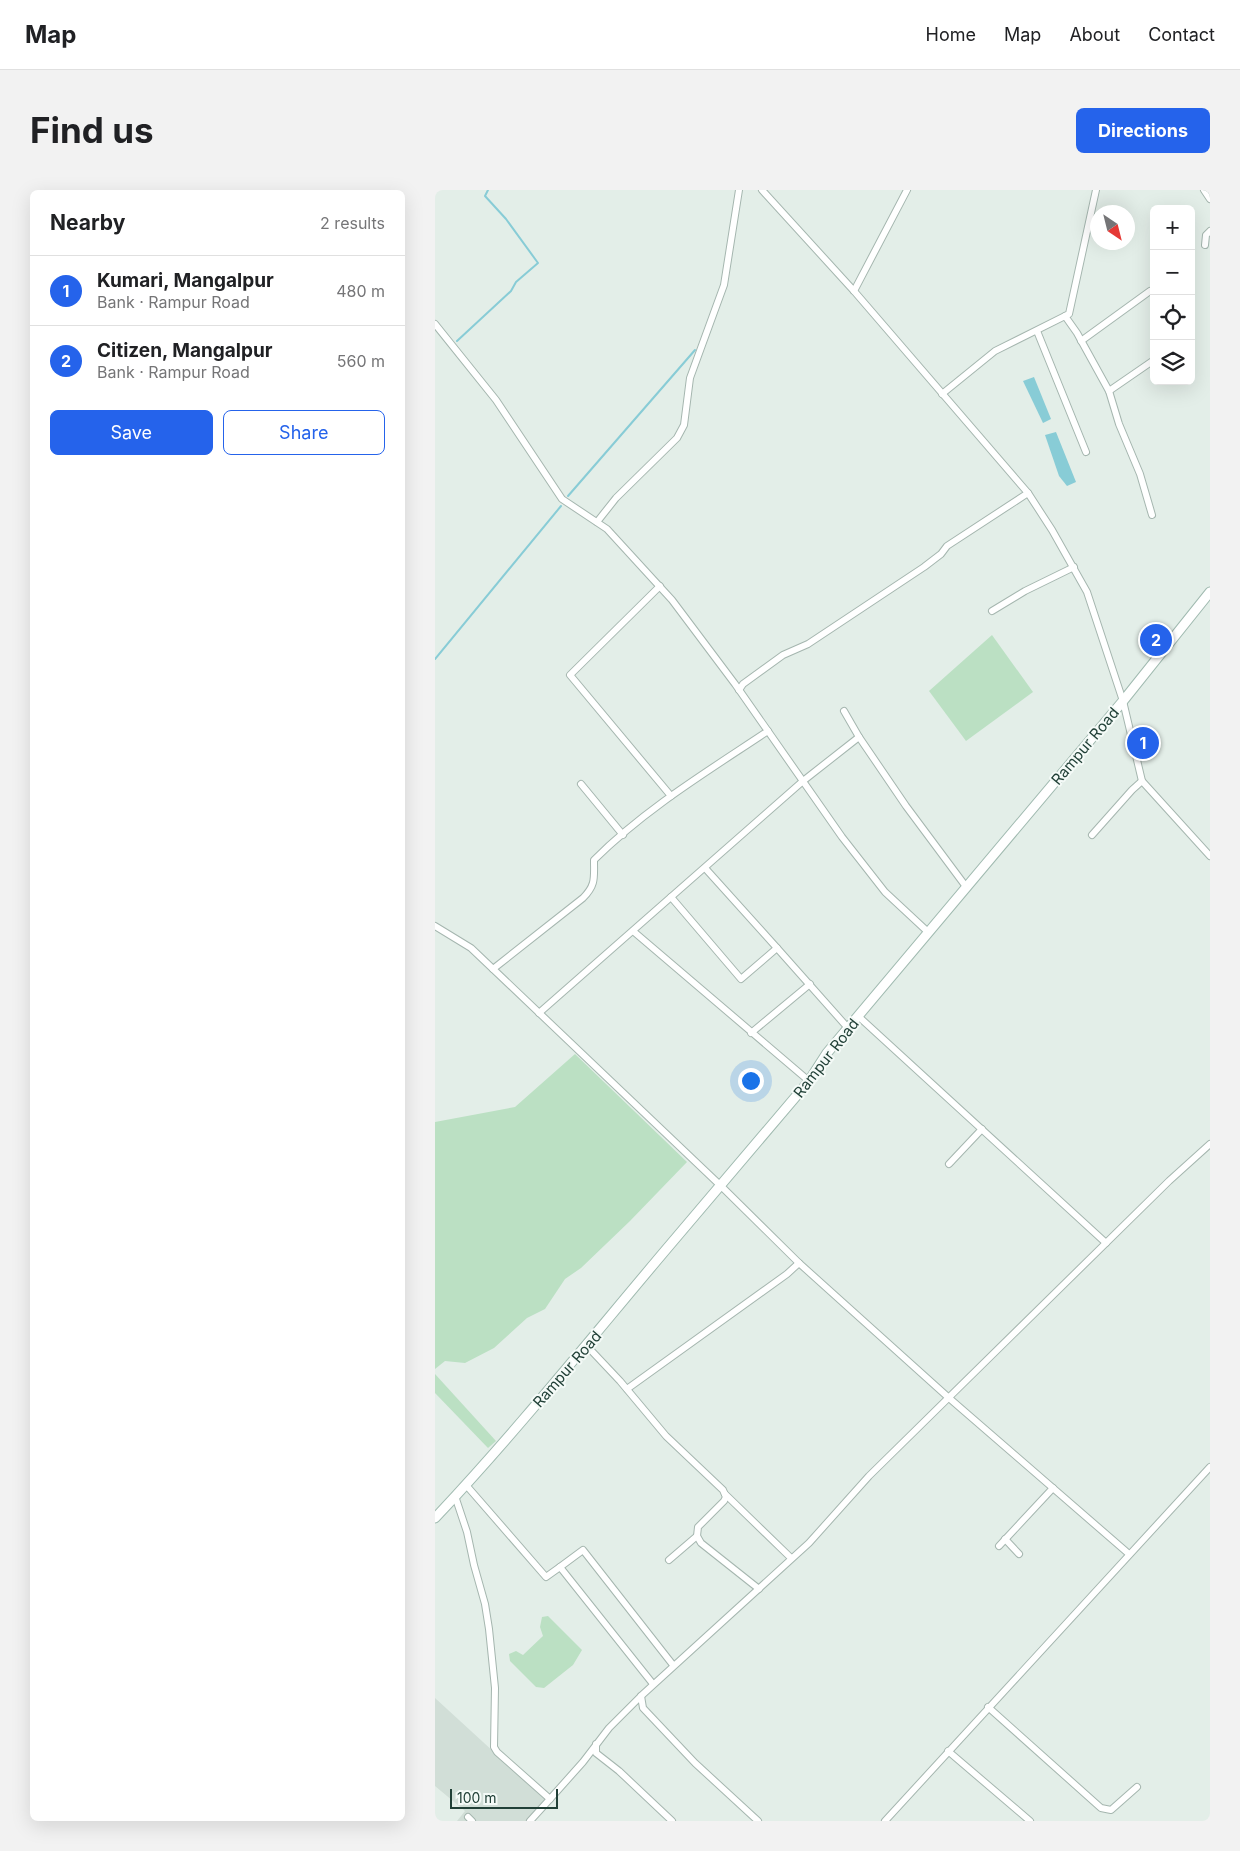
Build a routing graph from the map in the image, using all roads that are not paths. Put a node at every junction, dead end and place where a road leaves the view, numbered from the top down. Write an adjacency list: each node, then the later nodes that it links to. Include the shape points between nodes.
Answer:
1 (739, 190): 21 (street, via 724,285 690,378 684,426 677,438)
2 (762, 190): 9 (street)
3 (907, 190): 9 (street)
4 (1097, 190): 11 (street, via 1069,314)
5 (1204, 190): 6 (street)
6 (1210, 199)
7 (1210, 231): 8 (street)
8 (1205, 245)
9 (854, 291): 17 (street)
10 (1150, 291): 14 (street)
11 (1065, 316): 13 (street); 14 (street)
12 (435, 324): 21 (street, via 496,400 563,499)
13 (1037, 331): 17 (street, via 995,350); 18 (street)
14 (1081, 340): 16 (street)
15 (1150, 363): 16 (street)
16 (1109, 391): 20 (street)
17 (942, 394): 19 (street)
18 (1086, 452)
19 (1028, 493): 22 (street); 26 (street, via 808,644 783,655)
20 (1152, 514)
21 (597, 522): 23 (street)
22 (1073, 567): 25 (street); 27 (street, via 1087,592)
23 (660, 586): 26 (street); 34 (street, via 570,675)
24 (1210, 592): 27 (main road, Rampur Road)
25 (992, 611)
26 (739, 690): 29 (street)
27 (1123, 701): 32 (street); 39 (main road, Rampur Road)
28 (845, 711): 30 (street)
29 (768, 731): 31 (street); 34 (street)
30 (859, 737): 31 (street); 39 (street)
31 (803, 781): 38 (street); 43 (street, via 885,892)
32 (1142, 781): 36 (street); 37 (street)
33 (581, 784): 35 (street)
34 (671, 796): 35 (street)
35 (623, 834): 45 (street, via 594,860 592,890)
36 (1092, 835)
37 (1210, 856)
38 (705, 868): 40 (street); 44 (street)
39 (967, 888): 43 (main road, Rampur Road)
40 (671, 897): 42 (street); 44 (street, via 741,979)
41 (435, 926): 45 (street, via 471,948)
42 (633, 931): 47 (street); 50 (street)
43 (928, 932): 48 (main road, Rampur Road)
44 (777, 948): 46 (street)
45 (493, 969): 47 (street)
46 (811, 984): 49 (street); 50 (street)
47 (539, 1013): 55 (street)
48 (858, 1016): 49 (main road, Rampur Road); 52 (street)
49 (848, 1028): 51 (main road, Rampur Road)
50 (751, 1033): 51 (street)
51 (809, 1081): 55 (main road, Rampur Road)
52 (982, 1129): 54 (street); 56 (street)
53 (1210, 1144): 56 (street)
54 (949, 1164)
55 (721, 1186): 57 (street); 58 (main road, Rampur Road)
56 (1106, 1243): 60 (street)
57 (799, 1263): 59 (street); 60 (street)
58 (587, 1346): 59 (street); 62 (main road, Rampur Road)
59 (627, 1389): 64 (street, via 666,1436)
60 (949, 1398): 63 (street); 72 (street, via 869,1476 809,1544)
61 (1210, 1467): 71 (street)
62 (466, 1485): 65 (main road, Rampur Road); 74 (street, via 546,1577)
63 (1053, 1488): 68 (street); 71 (street)
64 (725, 1494): 67 (street, via 724,1501 698,1527); 72 (street)
65 (455, 1496): 66 (main road, Rampur Road); 85 (street, via 485,1604 495,1688 494,1747)
66 (435, 1518)
67 (697, 1536): 73 (street); 75 (street, via 701,1543)
68 (1005, 1539): 69 (street); 70 (street)
69 (999, 1546)
70 (1019, 1554)
71 (1129, 1554): 79 (street)
72 (791, 1558): 75 (street)
73 (669, 1560)
74 (560, 1567): 76 (street, via 583,1550); 77 (street)
75 (759, 1589): 76 (street)
76 (673, 1666): 77 (street)
77 (653, 1684): 78 (street)
78 (641, 1696): 80 (street); 88 (street, via 643,1708 695,1763)
79 (988, 1708): 81 (street); 84 (street, via 1101,1808 1111,1810)
80 (596, 1744): 82 (street, via 596,1753); 83 (street)
81 (948, 1750): 89 (street); 90 (street)
82 (603, 1760): 83 (street, via 594,1757); 87 (street)
83 (583, 1762): 85 (street)
84 (1137, 1787)
85 (550, 1799): 86 (street)
86 (530, 1821)
87 (672, 1821)
88 (758, 1821)
89 (885, 1821)
90 (1030, 1821)

